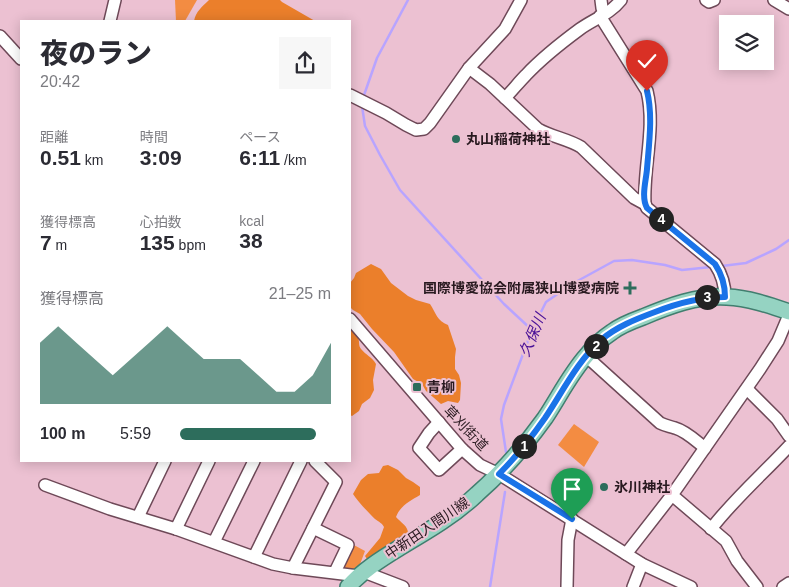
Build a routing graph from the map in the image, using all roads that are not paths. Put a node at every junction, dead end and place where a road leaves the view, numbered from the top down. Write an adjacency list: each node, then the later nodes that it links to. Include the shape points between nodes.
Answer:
1 (115, 0): 10 (street)
2 (521, 0): 13 (street, via 505,29)
3 (601, 0): 9 (street)
4 (621, 0): 9 (street, via 615,8)
5 (706, 0): 6 (street)
6 (714, 0)
7 (774, 0): 8 (street)
8 (789, 9)
9 (602, 15): 14 (street, via 552,50); 16 (street, via 647,91 650,118)
10 (110, 20)
11 (0, 36): 12 (street)
12 (20, 57)
13 (469, 68): 14 (street); 15 (street, via 424,129 416,130)
14 (505, 98): 16 (street, via 538,129 582,147 634,198)
15 (358, 99)
16 (645, 204): 17 (street, via 715,264)
17 (725, 297): 18 (main road, 中新田入間川線, via 759,302); 20 (main road, 中新田入間川線, via 677,303 624,324 601,340)
18 (789, 314): 21 (street, via 778,340)
19 (351, 319): 22 (street, 草刈街道)
20 (586, 356): 26 (street, via 660,423 682,431); 32 (main road, 中新田入間川線, via 534,434)
21 (747, 389): 23 (street); 26 (street)
22 (439, 422): 25 (street, 草刈街道); 25 (street, via 419,448 439,470)
23 (789, 436)
24 (789, 446): 39 (street)
25 (462, 448): 32 (street, 草刈街道, via 480,464)
26 (705, 448): 34 (street)
27 (165, 462): 35 (street)
28 (209, 462): 38 (street)
29 (254, 462): 40 (street)
30 (301, 462): 42 (street)
31 (316, 462): 37 (street, via 336,482)
32 (499, 474): 36 (street, 草刈街道); 46 (main road, 中新田入間川線, via 453,514)
33 (45, 485): 35 (street)
34 (672, 495): 39 (street); 41 (street)
35 (138, 517): 38 (street)
36 (572, 519): 41 (street, 草刈街道); 50 (street)
37 (313, 528): 44 (street); 45 (street, via 348,545)
38 (176, 529): 40 (street)
39 (711, 529): 53 (street, via 726,541)
40 (214, 542): 42 (street)
41 (626, 554): 43 (street, 草刈街道)
42 (254, 557): 44 (street)
43 (642, 564): 51 (street); 52 (street, 草刈街道)
44 (293, 568): 45 (street)
45 (335, 572): 46 (street)
46 (362, 574): 48 (main road, 中新田入間川線); 49 (street)
47 (789, 583): 54 (street)
48 (348, 587)
49 (403, 587)
50 (567, 587)
51 (633, 587)
52 (691, 587)
53 (757, 587)
54 (783, 587)

